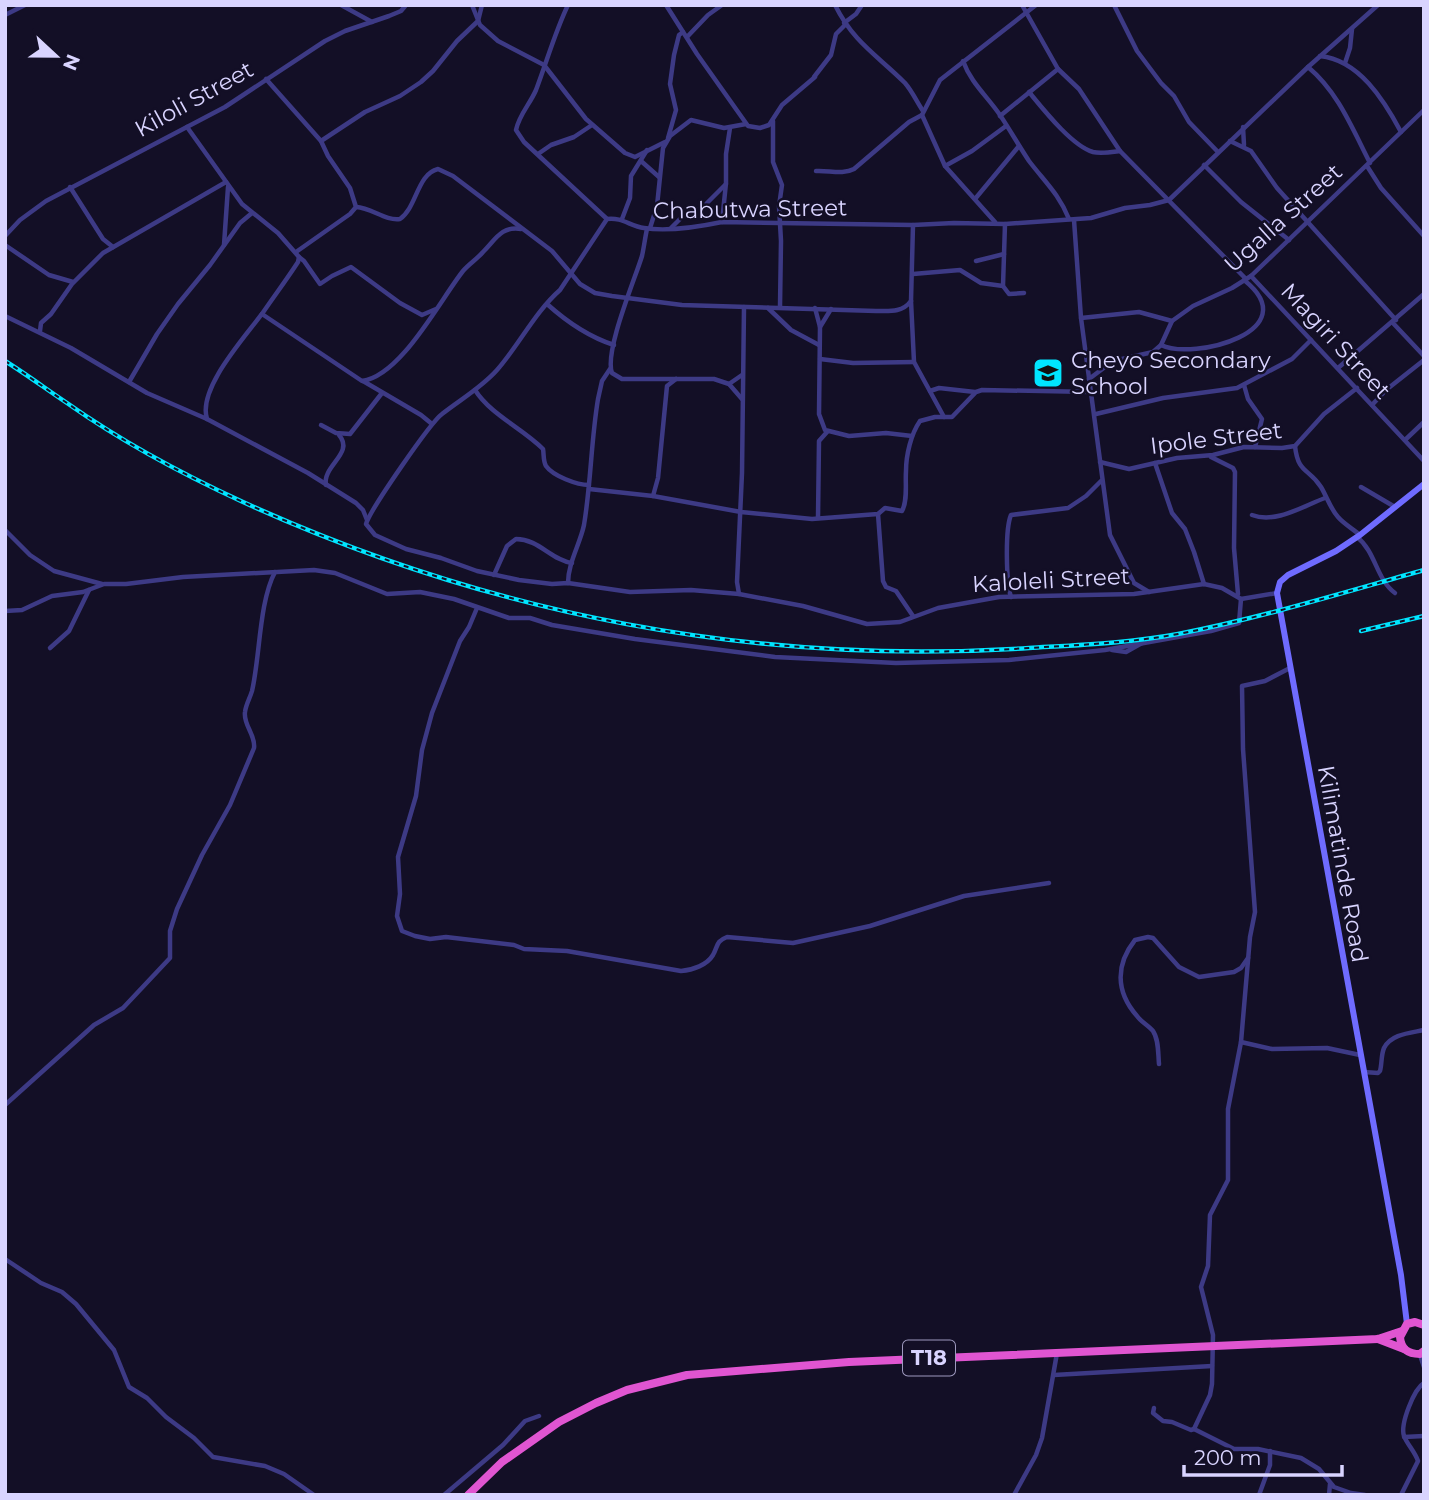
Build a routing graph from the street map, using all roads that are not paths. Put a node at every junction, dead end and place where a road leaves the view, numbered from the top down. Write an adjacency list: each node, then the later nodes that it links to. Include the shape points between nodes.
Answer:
1 (25, 5): 17 (street)
2 (341, 5): 19 (street)
3 (406, 5): 19 (street, Kiloli Street)
4 (472, 5): 18 (street)
5 (482, 5): 18 (street)
6 (561, 5): 15 (street)
7 (666, 5): 22 (street)
8 (722, 5): 22 (street)
9 (836, 5): 20 (street)
10 (862, 5): 20 (street)
11 (1021, 5): 16 (street)
12 (1036, 5): 16 (street)
13 (1114, 5): 50 (street, via 1137,51 1189,122)
14 (1378, 5): 21 (street)
15 (568, 7): 26 (street)
16 (1026, 12): 24 (street); 28 (street)
17 (5, 15)
18 (478, 21): 26 (street, via 498,41); 44 (street, via 421,82)
19 (372, 23): 29 (street, Kiloli Street, via 336,35)
20 (845, 24): 32 (street, via 867,51 904,83); 35 (street, via 836,34 831,55)
21 (1352, 28): 23 (street); 25 (street)
22 (685, 34): 31 (street); 43 (street, via 679,35 674,55 670,84 676,110)
23 (1320, 55): 25 (street); 27 (street)
24 (963, 61): 32 (street, via 940,80); 34 (street)
25 (1345, 62): 42 (street, via 1381,99)
26 (544, 65): 37 (street); 51 (street, via 516,130)
27 (1308, 67): 41 (street); 53 (street, via 1334,94)
28 (1058, 68): 30 (street); 49 (street)
29 (266, 79): 39 (street, Kiloli Street); 44 (street)
30 (1029, 92): 34 (street); 49 (street, via 1087,149 1095,153)
31 (738, 112): 36 (street); 40 (street)
32 (923, 113): 55 (street); 56 (street, via 854,169)
33 (1423, 113): 42 (street, Ugalla Street)
34 (1000, 116): 38 (street)
35 (773, 120): 36 (street, via 760,128); 72 (street, via 773,162 782,185)
36 (746, 124): 40 (street)
37 (593, 125): 48 (street, via 630,156); 51 (street)
38 (1006, 126): 46 (street); 55 (street)
39 (187, 127): 59 (street); 60 (street, Kiloli Street)
40 (732, 127): 43 (street, via 691,120); 58 (street)
41 (1243, 127): 45 (street); 47 (street)
42 (1401, 132): 53 (street, Ugalla Street)
43 (666, 140): 48 (street); 57 (street)
44 (321, 141): 63 (street, via 350,188)
45 (1230, 141): 47 (street); 50 (street)
46 (1019, 146): 61 (street); 67 (street)
47 (1244, 146): 70 (street)
48 (647, 149): 52 (street)
49 (1120, 151): 62 (street)
50 (1218, 152): 54 (street)
51 (538, 154): 65 (street)
52 (641, 161): 57 (street); 66 (street, via 630,180 630,198)
53 (1368, 164): 70 (street, Ugalla Street); 78 (street, via 1381,188)
54 (1204, 165): 62 (street); 79 (street)
55 (945, 166): 61 (street)
56 (816, 171)
57 (659, 178): 74 (street)
58 (726, 183): 68 (street); 75 (street, via 703,207)
59 (227, 184): 64 (street); 81 (street); 82 (street)
60 (70, 187): 77 (street, Kiloli Street, via 35,208); 82 (street)
61 (975, 199): 69 (street)
62 (1168, 200): 67 (street, Chabutwa Street); 88 (street)
63 (356, 207): 76 (street, via 400,219 428,174 438,169); 84 (street)
64 (252, 213): 81 (street); 84 (street)
65 (607, 219): 66 (street, Chabutwa Street); 86 (street)
66 (622, 219): 74 (street, Chabutwa Street)
67 (1071, 220): 71 (street, Chabutwa Street); 104 (street)
68 (722, 222): 72 (street, Chabutwa Street); 75 (street, Chabutwa Street)
69 (996, 223): 71 (street, Chabutwa Street); 73 (street, Chabutwa Street)
70 (1307, 223): 79 (street, Ugalla Street); 106 (street)
71 (1005, 224): 83 (street)
72 (781, 225): 73 (street, Chabutwa Street); 98 (street)
73 (913, 225): 87 (street)
74 (648, 228): 75 (street, Chabutwa Street); 93 (street)
75 (671, 228)
76 (524, 229): 86 (street); 100 (street, via 508,228 500,233 465,269)
77 (5, 236)
78 (1424, 236)
79 (1289, 240): 88 (street, Ugalla Street)
80 (5, 245): 89 (street, via 49,275)
81 (224, 245): 123 (street, via 162,327)
82 (113, 247): 89 (street)
83 (1004, 254): 85 (street); 90 (street)
84 (298, 255): 100 (street, via 320,284 351,267 411,310 425,314); 102 (street, via 298,262)
85 (976, 261)
86 (570, 272): 93 (street, via 595,293); 95 (street)
87 (913, 274): 90 (street, via 960,270 982,283); 94 (street)
88 (1247, 278): 105 (street, Ugalla Street); 109 (street, Magiri Street); 112 (street, via 1264,302 1262,318 1255,327 1225,344 1174,349)
89 (73, 282): 108 (street, via 41,323)
90 (1003, 286): 91 (street, via 1009,294)
91 (1024, 293)
92 (1424, 295): 106 (street)
93 (626, 298): 97 (street); 110 (street)
94 (911, 301): 101 (street, via 894,311); 115 (street)
95 (548, 304): 110 (street, via 562,318); 128 (street, via 514,351)
96 (766, 306): 97 (street); 98 (street); 111 (street, via 791,330)
97 (744, 307): 118 (street)
98 (780, 307): 99 (street)
99 (815, 308): 101 (street); 107 (street)
100 (436, 309): 122 (street, via 400,356 373,379)
101 (831, 309): 107 (street)
102 (262, 314): 122 (street); 137 (street, via 220,374 205,405)
103 (5, 316): 108 (street)
104 (1081, 318): 105 (street, via 1139,312); 121 (street)
105 (1172, 321): 112 (street)
106 (1394, 321): 113 (street); 116 (street)
107 (820, 327): 111 (street)
108 (40, 332): 123 (street)
109 (1311, 339): 116 (street, Magiri Street); 125 (street, via 1292,359)
110 (614, 345): 117 (street)
111 (820, 345): 114 (street)
112 (1161, 345): 121 (street, via 1153,352 1114,361)
113 (1424, 358): 134 (street)
114 (820, 359): 115 (street); 141 (street, via 819,414)
115 (914, 362): 129 (street)
116 (1338, 368): 127 (street, Magiri Street)
117 (610, 369): 119 (street, via 621,379); 154 (street, via 598,399)
118 (742, 375): 124 (street); 133 (street)
119 (659, 377): 120 (street); 126 (street)
120 (676, 378): 124 (street); 126 (street)
121 (1088, 379): 131 (street)
122 (362, 381): 132 (street)
123 (129, 382): 137 (street)
124 (729, 384): 133 (street)
125 (1244, 385): 135 (street); 146 (street, via 1262,419)
126 (667, 386): 156 (street, via 659,478)
127 (1357, 388): 134 (street, Magiri Street); 145 (street, Ipole Street, via 1324,414)
128 (475, 390): 139 (street); 154 (street, via 542,449 549,469)
129 (930, 391): 130 (street); 136 (street)
130 (976, 392): 131 (street); 136 (street, via 956,415)
131 (1091, 392): 135 (street)
132 (383, 393): 139 (street); 142 (street, via 350,434)
133 (742, 400): 159 (street)
134 (1372, 405): 144 (street, Magiri Street)
135 (1096, 414): 149 (street)
136 (944, 417): 143 (street, via 920,421)
137 (207, 419): 153 (street)
138 (1424, 422): 144 (street)
139 (432, 424): 163 (street)
140 (321, 425): 142 (street)
141 (827, 432): 143 (street); 162 (street, via 819,441)
142 (336, 433): 153 (street, via 344,447 326,476)
143 (912, 436): 160 (street, via 904,508 885,508)
144 (1405, 440): 148 (street, Magiri Street)
145 (1295, 446): 146 (street, Ipole Street); 157 (street, via 1297,461)
146 (1255, 447): 147 (street, Ipole Street)
147 (1208, 456): 150 (street, Ipole Street); 178 (street, via 1236,472 1234,558)
148 (1424, 461)
149 (1100, 462): 150 (street, Ipole Street, via 1129,469); 151 (street)
150 (1155, 463): 171 (street)
151 (1101, 481): 173 (street, via 1110,535 1133,583); 177 (street, via 1068,508 1011,515 1007,567)
152 (1424, 484): 158 (main road)
153 (326, 486): 163 (street, via 356,503)
154 (589, 487): 156 (street); 166 (street, via 583,530)
155 (1361, 487): 158 (street)
156 (653, 496): 159 (street)
157 (1325, 498): 161 (street, via 1286,513); 165 (street)
158 (1396, 507): 165 (main road)
159 (741, 512): 162 (street); 176 (street)
160 (878, 514): 162 (street); 181 (street, via 883,581 896,591)
161 (1252, 515)
162 (818, 518)
163 (367, 520): 168 (street, via 370,531 396,545)
164 (5, 530): 170 (street, via 34,559 54,571)
165 (1359, 536): 174 (main road, via 1287,575); 175 (street, via 1383,581)
166 (572, 562): 168 (street, via 538,544 516,539 507,546); 169 (street)
167 (275, 571): 170 (street); 179 (street, via 327,571 387,594 420,592); 191 (street, via 245,711 254,748 177,909 170,931 170,958 123,1008 94,1025)
168 (494, 575): 169 (street)
169 (568, 583): 176 (street, via 630,592)
170 (104, 584): 172 (street)
171 (1204, 584): 173 (street, Kaloleli Street); 178 (street, Kaloleli Street)
172 (90, 589): 180 (street); 182 (street, via 69,631)
173 (1149, 592): 177 (street, Kaloleli Street)
174 (1277, 593): 178 (street, Kaloleli Street); 183 (main road, Kilimatinde Road)
175 (1395, 593)
176 (739, 594): 181 (street, Kaloleli Street, via 867,624 900,622)
177 (1011, 597): 181 (street, Kaloleli Street, via 972,600)
178 (1240, 597): 179 (street, via 1239,623 1211,631 1109,649 937,663 775,657 635,639 509,618)
179 (477, 608): 184 (street, via 432,713 416,796 399,850 397,916 405,933 567,951 681,971 708,961 719,941 727,937 793,943 870,926 964,896)
180 (5, 611)
181 (912, 616)
182 (50, 648)
183 (1290, 668): 185 (street, via 1242,687 1255,906); 188 (main road, Kilimatinde Road)
184 (1049, 883)
185 (1248, 957): 187 (street); 189 (street, via 1234,972 1199,977 1179,967 1153,938 1135,940 1120,969 1122,985 1133,1011 1155,1035)
186 (1424, 1030): 190 (street, via 1393,1039 1384,1047 1381,1071)
187 (1241, 1042): 188 (street, via 1272,1049 1327,1048); 196 (street, via 1228,1109 1228,1180 1210,1215 1208,1266 1201,1287)
188 (1360, 1055): 190 (main road, Kilimatinde Road)
189 (1159, 1064)
190 (1364, 1072): 194 (main road, Kilimatinde Road, via 1401,1275)
191 (5, 1105)
192 (5, 1259): 212 (street, via 76,1304 114,1350 129,1387 209,1454 265,1466)
193 (1424, 1325): 194 (highway, T18, via 1415,1322)
194 (1404, 1328): 195 (highway, T18); 197 (highway, via 1400,1340)
195 (1378, 1339): 196 (highway, T18); 197 (highway, T18)
196 (1213, 1346): 198 (highway, T18); 200 (street)
197 (1404, 1349): 199 (highway, T18)
198 (1057, 1353): 202 (street); 214 (highway, T18, via 750,1368 675,1378 614,1395 559,1422 502,1462)
199 (1422, 1353): 201 (street)
200 (1212, 1366): 202 (street); 206 (street, via 1210,1395)
201 (1424, 1367)
202 (1054, 1375): 215 (street, via 1042,1438)
203 (1424, 1383): 208 (street, via 1415,1392)
204 (1154, 1408): 206 (street, via 1161,1421)
205 (539, 1416): 213 (street, via 525,1421)
206 (1194, 1429): 209 (street, via 1234,1449)
207 (1424, 1436): 208 (street)
208 (1404, 1437): 219 (street, via 1418,1461)
209 (1270, 1451): 210 (street, via 1314,1465); 216 (street)
210 (1330, 1485): 211 (street); 217 (street)
211 (1351, 1494): 218 (street)
212 (314, 1495)
213 (444, 1495)
214 (468, 1495)
215 (1014, 1495)
216 (1259, 1495)
217 (1329, 1495)
218 (1365, 1495)
219 (1401, 1495)

